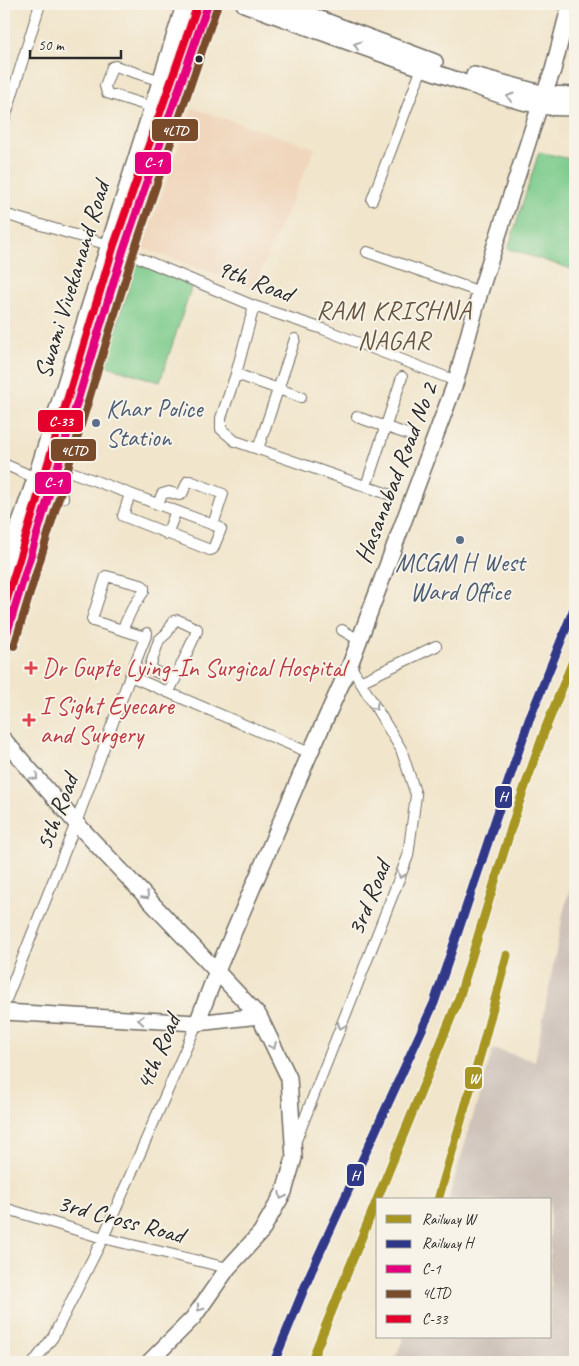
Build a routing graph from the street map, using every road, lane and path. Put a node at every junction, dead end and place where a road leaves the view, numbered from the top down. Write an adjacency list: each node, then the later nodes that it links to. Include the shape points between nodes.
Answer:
1 (40, 4): 14 (street)
2 (185, 4): 8 (main road, Swami Vivekanand Road)
3 (208, 4): 13 (main road, Swami Vivekanand Road)
4 (244, 4): 7 (street, one-way to 4)
5 (280, 4): 10 (street)
6 (570, 4): 10 (street, Hasanabad Road No 2)
7 (422, 68): 10 (street, one-way to 7, via 506,96); 15 (street)
8 (161, 81): 11 (main road, Swami Vivekanand Road); 11 (street, via 115,66 107,78 105,86 108,93)
9 (575, 96): 10 (street)
10 (542, 100): 12 (street, via 564,109); 19 (street, Hasanabad Road No 2)
11 (153, 108): 13 (street); 17 (main road, Swami Vivekanand Road)
12 (575, 108)
13 (171, 113): 17 (main road, Swami Vivekanand Road)
14 (4, 121)
15 (372, 200)
16 (4, 214): 17 (street, 9th Road)
17 (116, 248): 20 (street, 9th Road); 32 (main road, Swami Vivekanand Road); 33 (main road, Swami Vivekanand Road)
18 (367, 252): 19 (street)
19 (480, 292): 24 (street, Hasanabad Road No 2)
20 (254, 306): 22 (street); 24 (street, 9th Road)
21 (295, 339): 25 (street)
22 (236, 374): 25 (street); 30 (street, via 221,418 221,429 235,441)
23 (402, 377): 28 (street)
24 (456, 381): 48 (street, Hasanabad Road No 2)
25 (278, 389): 26 (street); 30 (street)
26 (301, 397)
27 (357, 417): 28 (street)
28 (386, 426): 29 (street); 34 (street)
29 (410, 435)
30 (258, 449): 34 (street)
31 (4, 464): 33 (street)
32 (58, 467): 35 (main road, Swami Vivekanand Road); 36 (street)
33 (36, 478): 35 (street); 40 (main road, Swami Vivekanand Road)
34 (366, 486): 37 (street)
35 (56, 491): 42 (main road, Swami Vivekanand Road)
36 (130, 494): 38 (street); 43 (street, via 123,516)
37 (388, 494)
38 (158, 504): 39 (street); 41 (street, via 164,492 182,494 188,481 213,489 223,494)
39 (176, 511): 41 (street); 43 (street)
40 (19, 525): 42 (main road); 44 (main road, Swami Vivekanand Road)
41 (213, 525): 43 (street, via 221,528 212,550)
42 (38, 531): 49 (main road, Swami Vivekanand Road)
43 (167, 534)
44 (4, 569)
45 (122, 630): 45 (street, via 92,619 106,576 144,587); 47 (street)
46 (342, 630): 48 (street)
47 (145, 638): 51 (street); 53 (street, 5th Road)
48 (359, 640): 52 (street, Hasanabad Road No 2)
49 (4, 643)
50 (436, 646): 55 (street)
51 (157, 648): 54 (street, via 150,667); 54 (street, via 161,637 176,620 197,630)
52 (350, 665): 55 (street, 3rd Road); 58 (street, Hasanabad Road No 2)
53 (130, 676): 56 (street); 59 (street, 5th Road)
54 (175, 680): 56 (street)
55 (360, 682): 65 (street, 3rd Road, one-way to 65, via 401,749 416,795 408,856)
56 (170, 692): 58 (street)
57 (4, 740): 59 (street, one-way to 59)
58 (310, 752): 60 (street, 4th Road)
59 (76, 823): 60 (street, one-way to 60); 61 (street, 5th Road)
60 (218, 971): 63 (street); 64 (street, 4th Road)
61 (4, 1005)
62 (4, 1012): 64 (street, one-way to 62)
63 (259, 1016): 64 (street); 65 (street, one-way to 65, via 289,1078)
64 (197, 1023): 67 (street, 4th Road)
65 (293, 1149): 68 (street, one-way to 68, via 294,1158 284,1192 261,1232)
66 (4, 1208): 67 (street, 3rd Cross Road)
67 (103, 1238): 68 (street, 3rd Cross Road); 69 (street, 4th Road, via 53,1337)
68 (228, 1268): 70 (street, one-way to 70, via 193,1318)
69 (34, 1362)
70 (149, 1362)

